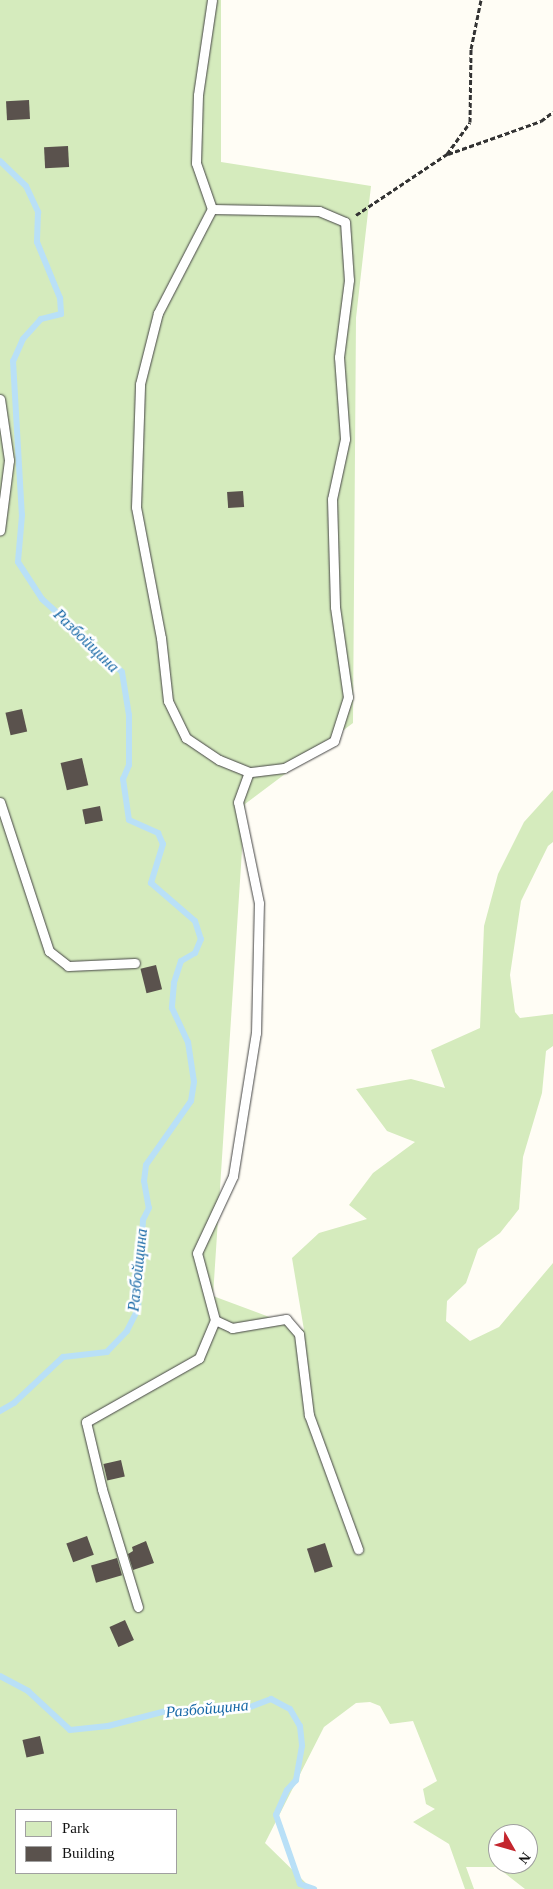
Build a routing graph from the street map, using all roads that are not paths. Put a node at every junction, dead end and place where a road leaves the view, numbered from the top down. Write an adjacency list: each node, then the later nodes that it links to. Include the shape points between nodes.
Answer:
1 (212, 0): 2 (lane, via 198,95 196,163)
2 (212, 209): 5 (lane, via 158,313 142,375 136,506 161,638 168,701 186,738 219,760); 5 (lane, via 320,211 345,222 349,280 339,356 345,439 332,499 335,607 348,697 334,741 284,768)
3 (0, 399): 4 (lane, via 9,460)
4 (0, 530)
5 (249, 772): 8 (lane, via 238,802 259,903 256,1033 233,1176 197,1253)
6 (0, 802): 7 (lane, via 49,951 68,966)
7 (135, 963)
8 (215, 1320): 9 (lane, via 232,1328 286,1319 299,1334 309,1415); 10 (lane, via 199,1358 86,1422)
9 (358, 1549)
10 (138, 1607)

